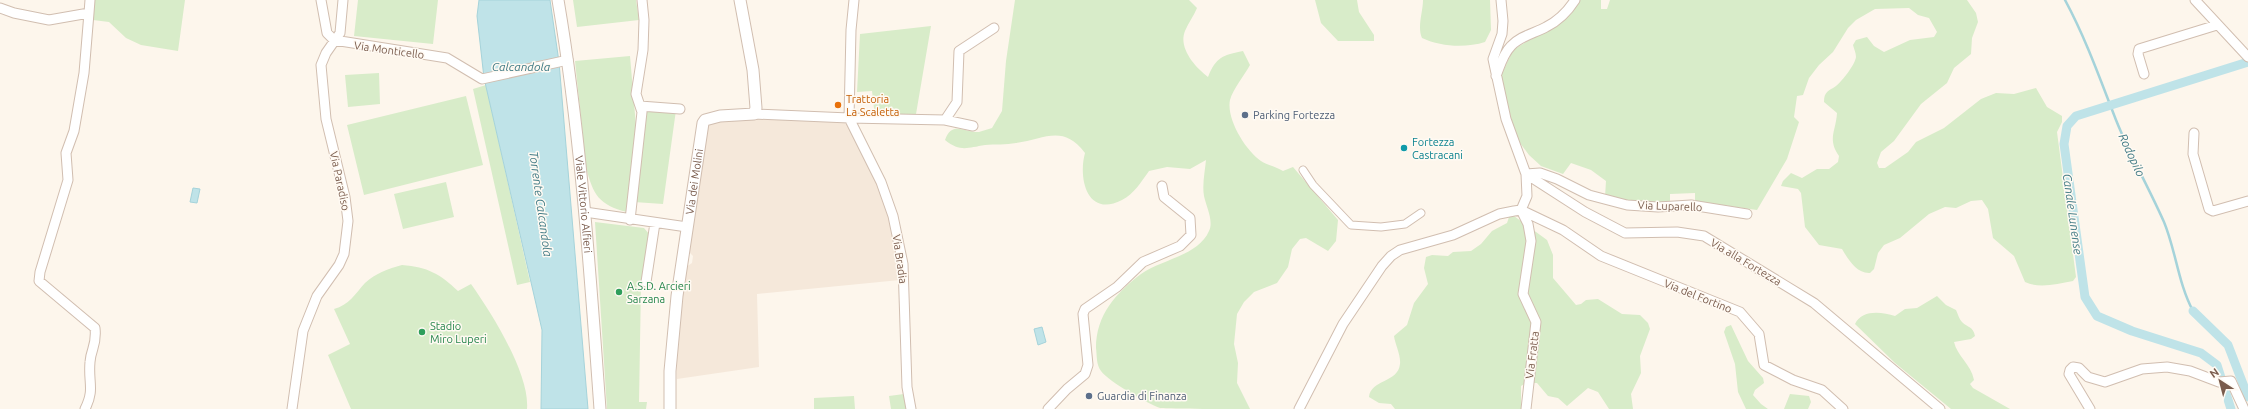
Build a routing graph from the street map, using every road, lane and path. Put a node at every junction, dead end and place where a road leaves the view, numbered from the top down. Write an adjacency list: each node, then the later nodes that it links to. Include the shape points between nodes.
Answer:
1 (90, 0): 12 (street)
2 (321, 0): 15 (street, via 326,33)
3 (343, 0): 15 (street, Via Monticello, via 342,30)
4 (558, 0): 17 (street, Viale Vittorio Alfieri)
5 (642, 0): 20 (street, via 643,50 636,94)
6 (740, 0): 22 (street, via 753,70 756,108)
7 (854, 0): 23 (street, Via Bradia)
8 (1501, 0): 19 (street, via 1502,34 1493,59)
9 (1575, 0): 19 (street, via 1567,12 1548,26 1511,45)
10 (2195, 0): 13 (street)
11 (0, 8): 12 (street, via 14,14 49,20)
12 (89, 13): 39 (street, via 84,74 74,131 66,153 68,180 39,281 95,328 96,341 90,362 91,396)
13 (2217, 25): 16 (street); 18 (street, via 2140,49 2138,54)
14 (994, 28): 24 (street, via 959,51 957,102)
15 (334, 40): 17 (street, Via Monticello, via 447,58 482,79); 40 (street, Via Paradiso, via 321,64 321,76 326,119 345,197 348,221 344,254 317,296 303,331)
16 (2248, 57)
17 (568, 60): 32 (street, Viale Vittorio Alfieri)
18 (2144, 74)
19 (1496, 78): 28 (street, via 1506,119)
20 (640, 106): 21 (street); 35 (street, via 642,112)
21 (680, 109)
22 (754, 114): 23 (street); 37 (street, Via dei Molini, via 720,116 705,120)
23 (849, 118): 24 (street); 43 (street, Via Bradia, via 879,175 893,216 903,264 907,387)
24 (945, 120): 25 (street)
25 (973, 126)
26 (2194, 133): 30 (street, via 2193,154 2209,209 2213,211)
27 (1303, 170): 33 (street, via 1313,185 1351,225 1381,227 1405,224)
28 (1526, 174): 31 (street, via 1527,196); 34 (street, Via Luparello, via 1540,173 1589,195 1627,205 1691,205); 48 (street, Via alla Fortezza, via 1585,212 1626,233 1677,232 1704,236 1814,303)
29 (1162, 186): 44 (street, via 1164,197 1169,204 1190,218 1192,235 1180,246 1143,262 1117,287 1085,309 1083,314 1088,365 1085,374)
30 (2248, 201)
31 (1521, 210): 45 (street, via 1499,214 1464,231 1400,250 1391,256 1343,324); 46 (street, Via Fratta, via 1528,224 1531,241 1523,294 1536,322); 47 (street, Via del Fortino, via 1563,230 1601,256 1740,312 1759,334 1764,365 1793,380 1822,390)
32 (585, 212): 35 (street); 41 (street, Viale Vittorio Alfieri)
33 (1421, 213)
34 (1747, 214)
35 (630, 220): 36 (street)
36 (655, 223): 37 (street); 38 (street)
37 (687, 227): 42 (street, Via dei Molini, via 670,363)
38 (646, 282)
39 (85, 409)
40 (292, 409)
41 (600, 409)
42 (670, 409)
43 (911, 409)
44 (1048, 409)
45 (1299, 409)
46 (1526, 409)
47 (1843, 409)
48 (1940, 409)
49 (2090, 409): 50 (street, via 2069,374 2073,367 2078,367 2088,377 2105,382 2142,369 2167,367 2190,371 2222,382 2231,381)
50 (2244, 409)

